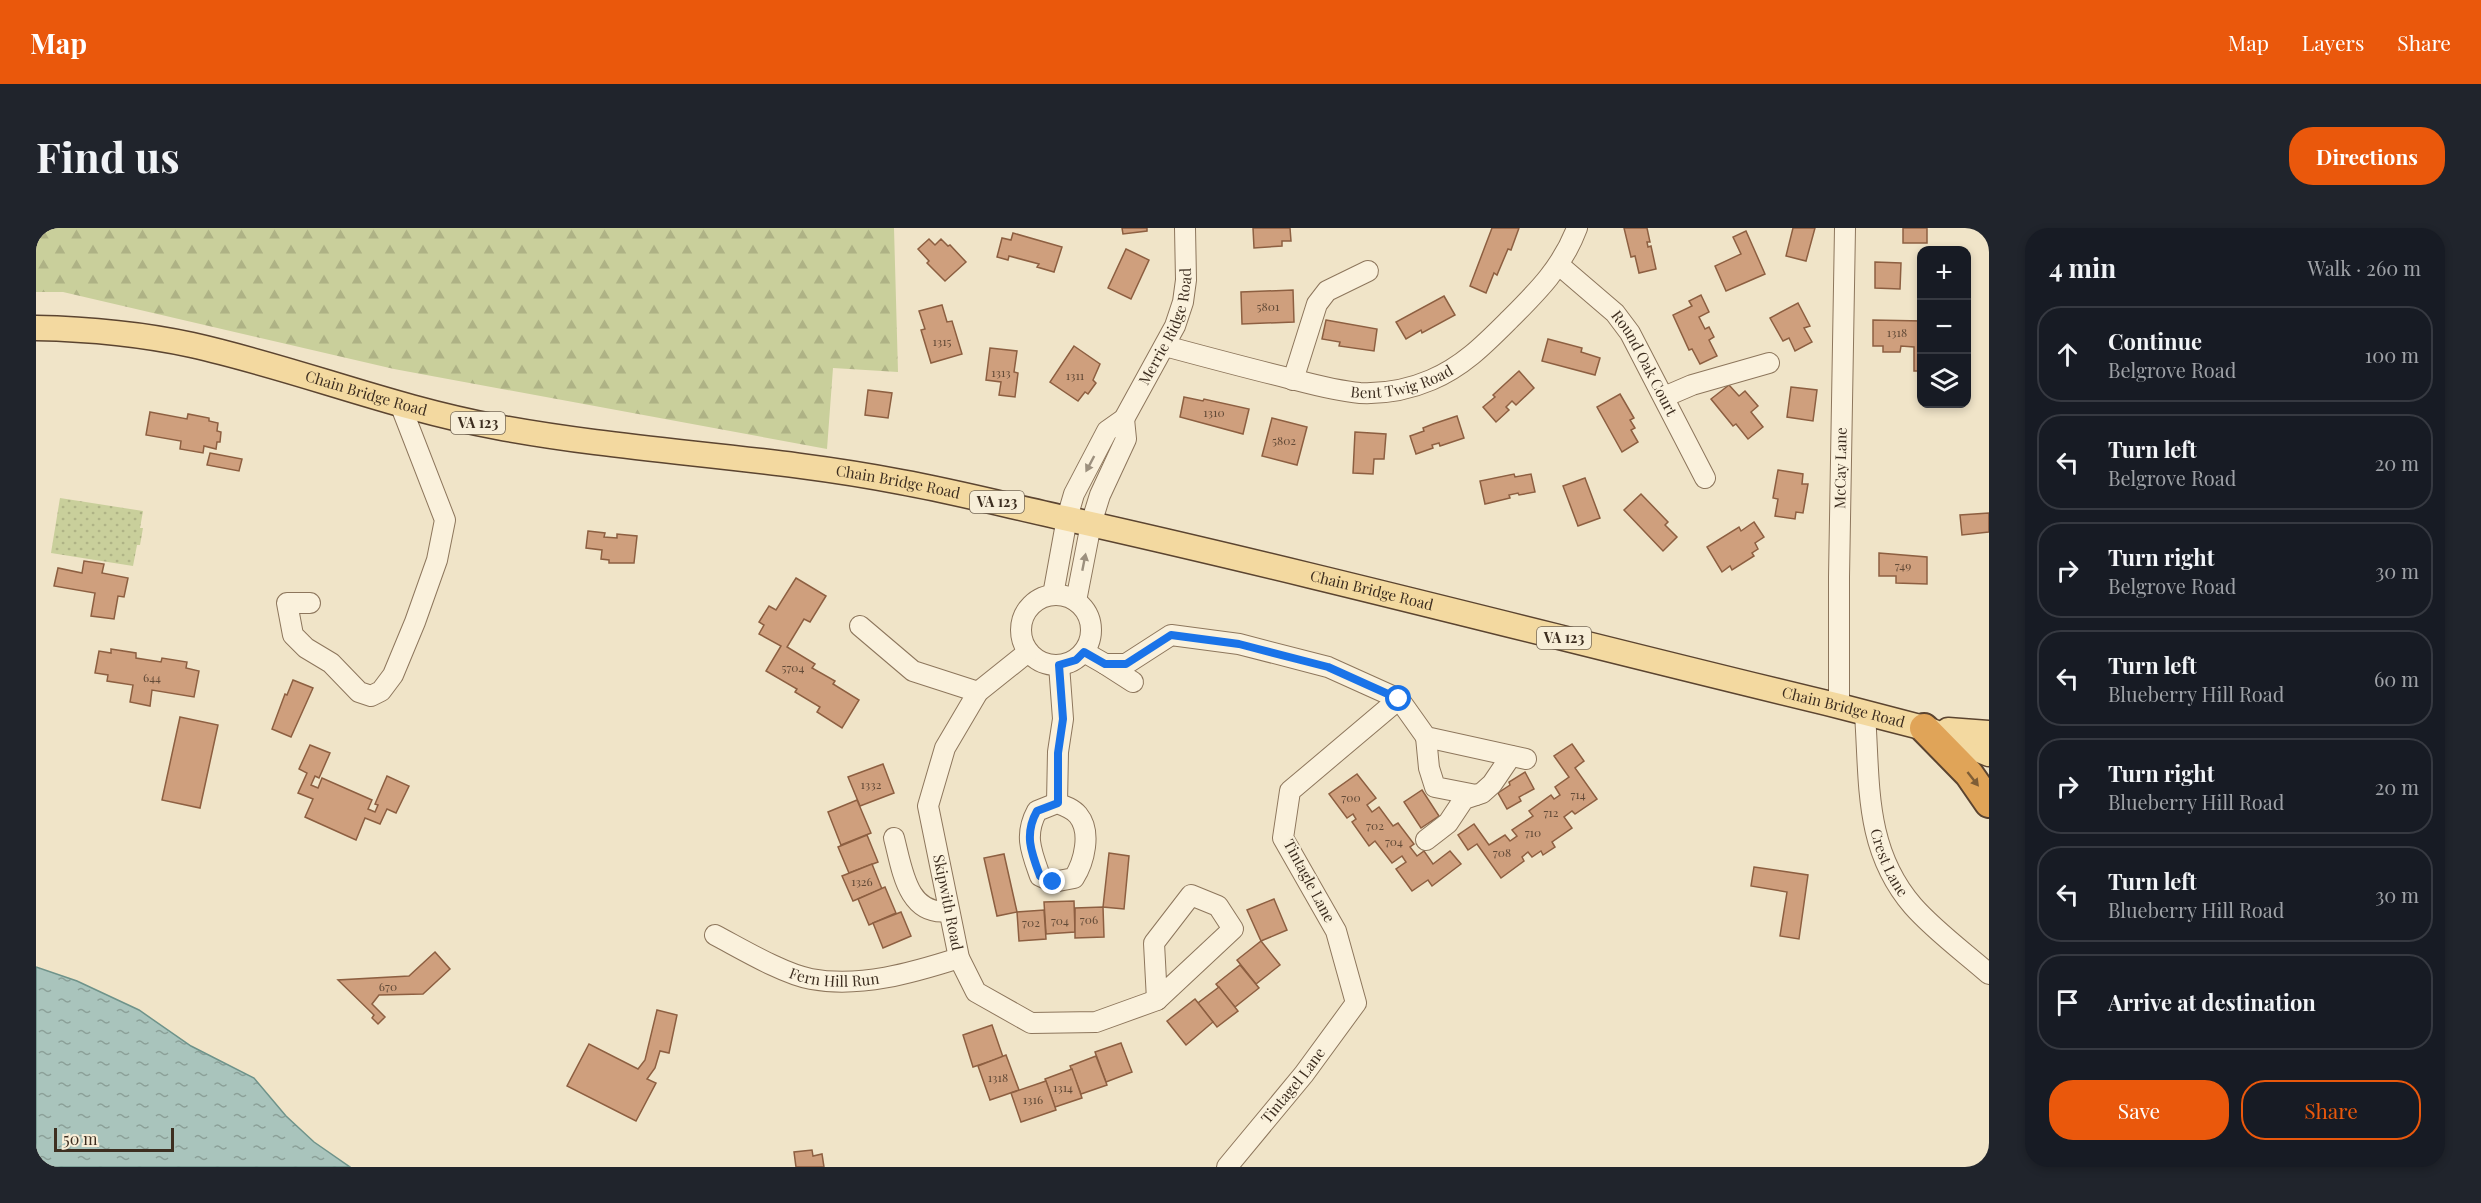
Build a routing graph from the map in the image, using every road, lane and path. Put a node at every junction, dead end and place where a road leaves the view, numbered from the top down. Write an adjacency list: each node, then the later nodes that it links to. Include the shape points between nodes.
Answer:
1 (1185, 228): 7 (street, Merrie Ridge Road, via 1183,302)
2 (1577, 228): 4 (street, Bent Twig Road)
3 (1845, 228): 27 (street, McCay Lane)
4 (1559, 265): 9 (street, Bent Twig Road, via 1548,281 1476,352 1431,380 1408,388 1359,393); 10 (street, Round Oak Court, via 1615,313 1641,351)
5 (1368, 271): 9 (street, via 1327,291 1317,304)
6 (36, 328): 11 (main road, Chain Bridge Road / VA 123, via 134,334 192,345)
7 (1165, 346): 9 (street, Bent Twig Road); 12 (street, Merrie Ridge Road)
8 (1769, 363): 10 (street)
9 (1293, 380)
10 (1664, 397): 13 (street, Round Oak Court)
11 (400, 404): 14 (main road, Chain Bridge Road / VA 123, via 548,435 886,479); 18 (street, via 445,520 437,560 416,622 393,675 381,691 372,696 359,692 331,663 293,635 287,603)
12 (1124, 419): 14 (street, Merrie Ridge Road, one-way to 14, via 1107,431); 15 (street, Merrie Ridge Road, via 1126,439)
13 (1706, 478)
14 (1066, 518): 15 (main road, Chain Bridge Road / VA 123); 16 (street, Merrie Ridge Road)
15 (1091, 524): 17 (street, Merrie Ridge Road, one-way to 15); 27 (main road, Chain Bridge Road / VA 123, via 1264,563)
16 (1053, 595): 17 (street); 20 (street, via 1029,607 1023,617 1022,641)
17 (1076, 601): 21 (street, via 1085,609 1092,631)
18 (310, 603)
19 (860, 626): 25 (street, via 913,671)
20 (1028, 652): 23 (street, via 1045,664); 25 (street, Skipwith Road)
21 (1084, 652): 22 (street); 23 (street, via 1076,660)
22 (1105, 664): 24 (street); 26 (street, via 1126,664 1171,635 1239,644 1328,667)
23 (1059, 665): 34 (street, via 1063,719)
24 (1133, 682)
25 (978, 692): 38 (street, Skipwith Road, via 945,748 928,806)
26 (1399, 699): 31 (street); 43 (street, Tintagle Lane, via 1290,791 1283,838 1336,931)
27 (1839, 706): 28 (main road, Chain Bridge Road / VA 123)
28 (1865, 714): 29 (main road, Chain Bridge Road / VA 123); 41 (street, Crest Lane, via 1872,816 1886,866 1915,908)
29 (1924, 728): 30 (main road, Chain Bridge Road / VA 123); 32 (main road, Chain Bridge Road / VA 123); 35 (highway, one-way to 35, via 1970,774)
30 (1989, 733)
31 (1426, 737): 33 (street, via 1435,787); 33 (street, via 1518,757)
32 (1989, 754)
33 (1476, 795): 37 (street, via 1464,799 1448,823)
34 (1058, 803)
35 (1989, 803)
36 (894, 838): 38 (street, via 906,882 916,899 924,908 936,912)
37 (1426, 840)
38 (949, 910): 40 (street, Skipwith Road)
39 (715, 934): 40 (street, Fern Hill Run, via 753,956 808,978 833,982 894,976)
40 (959, 958): 42 (street, Skipwith Road, via 976,992 1031,1023 1096,1022)
41 (1989, 974)
42 (1157, 1000): 42 (street, Skipwith Road, via 1233,929 1218,906 1191,895 1154,943)
43 (1356, 1003): 44 (street, Tintagel Lane, via 1304,1074)
44 (1227, 1167)

